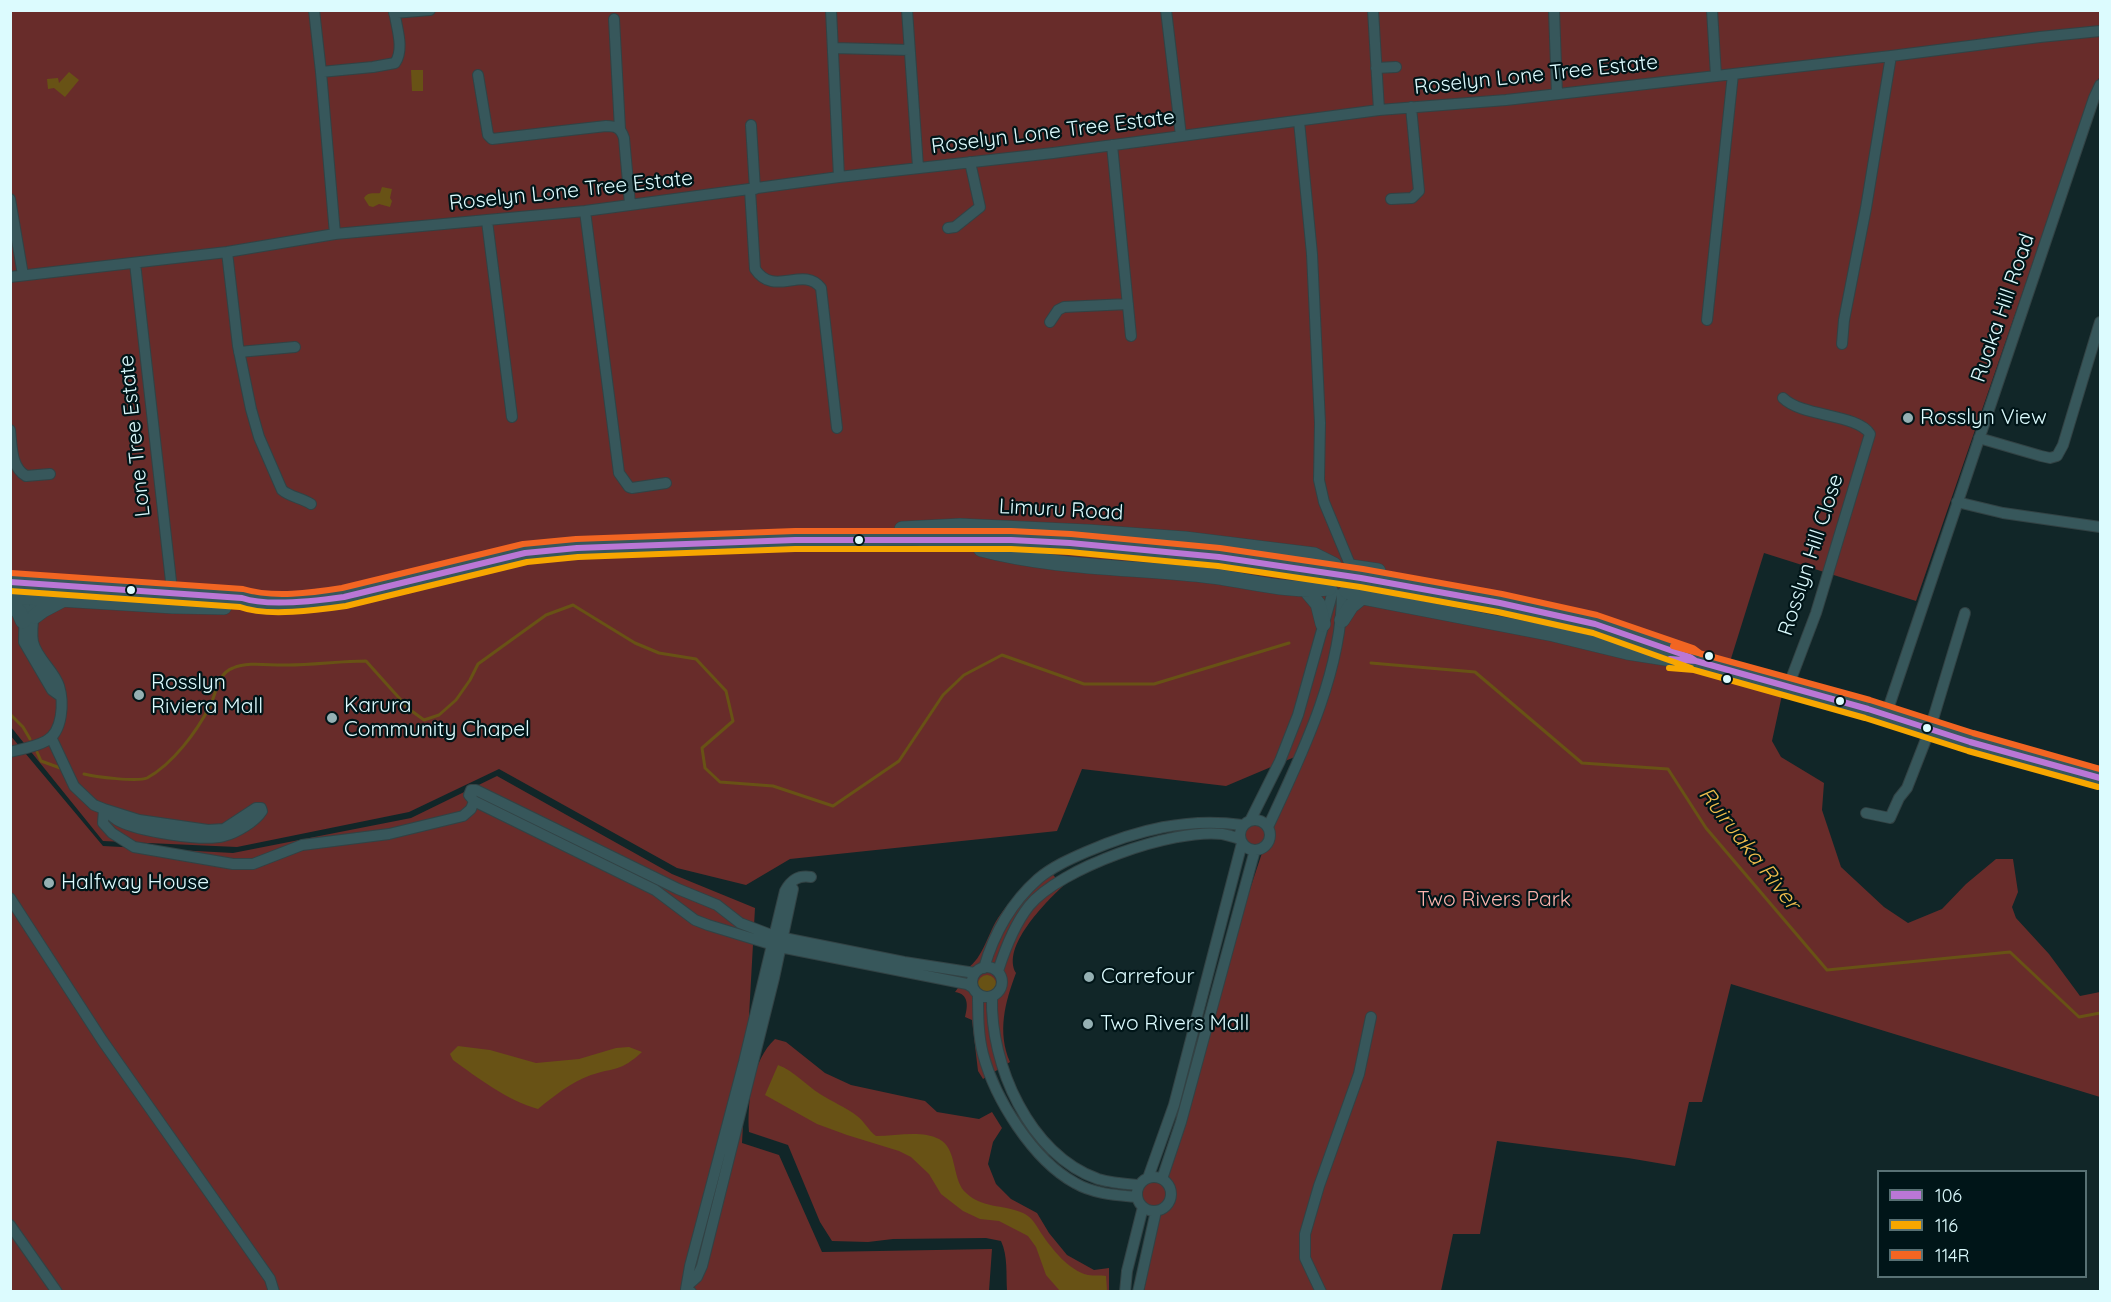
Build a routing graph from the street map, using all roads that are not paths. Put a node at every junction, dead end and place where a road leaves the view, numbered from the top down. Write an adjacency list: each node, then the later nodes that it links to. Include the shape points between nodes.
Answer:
1 (314, 10): 17 (street)
2 (429, 10): 9 (street)
3 (831, 10): 12 (street)
4 (907, 10): 13 (street)
5 (1166, 10): 29 (street)
6 (1373, 10): 16 (street)
7 (1554, 10): 22 (street)
8 (1712, 10): 20 (street)
9 (394, 12): 17 (street, via 400,47 395,63)
10 (614, 19): 28 (street)
11 (2100, 31): 14 (street, Roselyn Lone Tree Estate)
12 (834, 48): 13 (street); 33 (street)
13 (909, 50): 32 (street)
14 (1891, 56): 18 (street, Roselyn Lone Tree Estate); 51 (street)
15 (1396, 67): 16 (street)
16 (1376, 69): 25 (street)
17 (321, 72): 41 (street)
18 (1733, 74): 20 (street, Roselyn Lone Tree Estate); 47 (street)
19 (478, 75): 28 (street, via 488,135 492,139 606,126)
20 (1716, 76): 22 (street, Roselyn Lone Tree Estate)
21 (2100, 85): 23 (street, Ruaka Hill Road)
22 (1557, 94): 24 (street, Roselyn Lone Tree Estate)
23 (2097, 98): 58 (street, Ruaka Hill Road)
24 (1411, 107): 25 (street, Roselyn Lone Tree Estate); 36 (street, via 1419,191 1412,198)
25 (1379, 110): 26 (street, Roselyn Lone Tree Estate)
26 (1299, 121): 29 (street, Roselyn Lone Tree Estate); 68 (street, via 1312,254 1319,480)
27 (751, 125): 34 (street)
28 (620, 129): 37 (street)
29 (1181, 136): 30 (street, Roselyn Lone Tree Estate)
30 (1112, 146): 31 (street, Roselyn Lone Tree Estate); 46 (street)
31 (970, 162): 32 (street, Roselyn Lone Tree Estate); 40 (street, via 980,207 955,227)
32 (918, 167): 33 (street, Roselyn Lone Tree Estate)
33 (839, 177): 34 (street, Roselyn Lone Tree Estate)
34 (753, 190): 37 (street, Roselyn Lone Tree Estate); 56 (street, via 755,269 770,281 808,279 821,288)
35 (10, 199): 44 (street)
36 (1390, 199)
37 (630, 204): 38 (street, Roselyn Lone Tree Estate)
38 (585, 211): 39 (street, Roselyn Lone Tree Estate); 60 (street, via 619,473 632,488)
39 (487, 221): 41 (street, Roselyn Lone Tree Estate); 55 (street)
40 (948, 228)
41 (335, 234): 42 (street, Roselyn Lone Tree Estate)
42 (227, 252): 43 (street, Roselyn Lone Tree Estate); 53 (street)
43 (135, 263): 44 (street, Roselyn Lone Tree Estate); 70 (street, Lone Tree Estate)
44 (23, 275): 45 (street, Roselyn Lone Tree Estate)
45 (10, 276)
46 (1128, 304): 48 (street, via 1064,307); 50 (street)
47 (1707, 320)
48 (1050, 321)
49 (2100, 322): 58 (street, via 2057,456 2041,456)
50 (1131, 336)
51 (1842, 344)
52 (295, 347): 53 (street)
53 (239, 352): 62 (street, via 253,419 278,482 286,494)
54 (1783, 399): 78 (street, Rosslyn Hill Close, via 1790,405 1867,429 1870,434 1816,613)
55 (512, 417)
56 (837, 428)
57 (10, 430): 59 (street, via 20,471 26,476)
58 (1979, 438): 61 (street, Ruaka Hill Road)
59 (50, 474)
60 (666, 483)
61 (1957, 502): 63 (street); 79 (street, Ruaka Hill Road)
62 (311, 504)
63 (2100, 527)
64 (860, 540): 65 (main road, Limuru Road); 67 (main road, Limuru Road, via 1066,551 1225,566); 67 (main road, Limuru Road, via 1070,543 1219,557)
65 (783, 541): 66 (main road, Limuru Road, via 807,535 960,526 1185,539 1314,555); 70 (main road, Limuru Road, via 525,553 344,597 294,603 242,598)
66 (1334, 565): 68 (main road, Limuru Road, via 1343,563); 68 (main road, via 1326,575)
67 (1306, 580): 68 (main road, Limuru Road, bridge); 68 (main road, Limuru Road); 75 (main road, via 1318,604)
68 (1348, 587): 74 (main road, via 1352,606); 75 (street); 77 (main road, Limuru Road, via 1515,615); 77 (main road, Limuru Road, via 1500,603 1595,624)
69 (22, 592): 70 (main road, Limuru Road); 71 (main road, Limuru Road); 73 (street); 73 (main road, via 19,612)
70 (173, 599): 71 (main road, Limuru Road)
71 (62, 600): 73 (main road)
72 (1965, 613): 80 (street)
73 (29, 619): 81 (street, via 22,634 25,646 52,690 59,694 62,705)
74 (1342, 620): 76 (street)
75 (1322, 630): 76 (street); 87 (street, via 1298,715 1280,761)
76 (1338, 639): 88 (street, via 1313,723)
77 (1693, 661): 78 (main road, Limuru Road)
78 (1788, 687): 79 (main road, Limuru Road)
79 (1886, 715): 80 (main road, Limuru Road)
80 (1930, 729): 83 (main road, Limuru Road); 86 (street, via 1907,788 1890,818)
81 (51, 737): 82 (street); 85 (street, via 74,786)
82 (10, 752)
83 (2100, 778)
84 (474, 801): 85 (street, via 463,816 389,834 302,845 253,864 134,847 103,823); 94 (street, via 655,890 708,926); 94 (street, via 469,795 474,789 717,905 740,923)
85 (104, 809): 85 (street, via 208,830 224,829 256,808 262,812 225,836 200,837 142,828 118,820)
86 (1866, 813)
87 (1247, 822): 88 (street, via 1261,820); 89 (street, via 1240,829); 95 (street, via 1158,827 1064,861 1040,878 1006,916)
88 (1268, 827): 90 (street, via 1269,841)
89 (1241, 841): 90 (street); 92 (street); 96 (street, via 1221,834 1187,836 1127,851 1065,877 1030,904 1017,923)
90 (1255, 849): 93 (street)
91 (10, 898): 109 (street, via 102,1040 270,1279)
92 (1221, 922): 93 (street); 100 (street, via 1174,1105)
93 (1235, 925): 101 (street)
94 (777, 942): 94 (street, via 785,891 798,877 811,877 797,884 791,894); 95 (street); 97 (street, via 967,984); 107 (street, via 764,1018 702,1266)
95 (980, 970): 96 (street, via 989,967); 97 (street, via 972,982)
96 (998, 972): 98 (street, via 1002,986)
97 (975, 991): 98 (street, via 983,997); 103 (street, via 983,1054 1016,1124 1035,1150 1074,1183 1095,1192)
98 (993, 997): 102 (street, via 996,1046 1006,1078 1025,1116 1048,1144 1078,1170 1098,1179)
99 (1371, 1017): 112 (street, via 1359,1074 1305,1234 1305,1258)
100 (1148, 1178): 101 (street); 102 (street)
101 (1162, 1179): 105 (street, via 1171,1195 1167,1204)
102 (1139, 1185): 103 (street)
103 (1137, 1197): 104 (street)
104 (1143, 1207): 105 (street); 110 (street)
105 (1156, 1211): 111 (street)
106 (10, 1225): 108 (street)
107 (689, 1289)
108 (57, 1292)
109 (274, 1292)
110 (1125, 1292)
111 (1138, 1292)
112 (1321, 1292)

